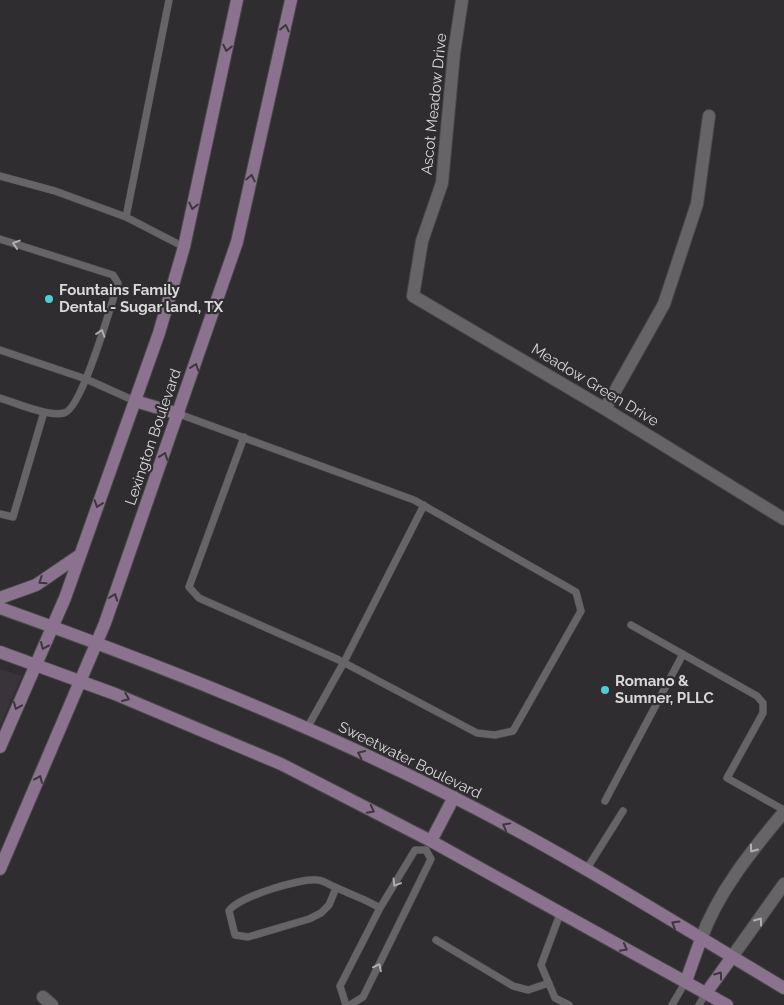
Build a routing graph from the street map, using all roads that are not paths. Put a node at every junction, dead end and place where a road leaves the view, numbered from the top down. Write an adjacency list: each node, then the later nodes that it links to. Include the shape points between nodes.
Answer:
1 (170, 0): 7 (lane)
2 (237, 0): 9 (main road, Lexington Boulevard, one-way to 9)
3 (291, 0): 17 (main road, Lexington Boulevard, one-way to 3, via 237,242)
4 (462, 0): 10 (street, Ascot Meadow Drive, via 442,183 422,241)
5 (709, 116): 15 (street, via 697,204 664,304)
6 (0, 176): 7 (lane)
7 (126, 217): 9 (lane)
8 (0, 239): 12 (lane, one-way to 8, via 118,283 113,275)
9 (184, 247): 14 (main road, Lexington Boulevard)
10 (418, 267): 15 (street, Meadow Green Drive, via 413,296)
11 (0, 350): 12 (lane)
12 (86, 379): 14 (lane); 16 (lane, via 72,409 63,414)
13 (0, 398): 16 (lane)
14 (135, 401): 17 (main road); 22 (main road, Lexington Boulevard, one-way to 22)
15 (605, 409): 21 (street, Meadow Green Drive)
16 (44, 412): 20 (lane, via 13,517)
17 (179, 414): 18 (lane); 27 (main road, Lexington Boulevard, one-way to 17)
18 (244, 437): 19 (lane); 30 (lane, via 189,587 199,598)
19 (424, 505): 30 (lane); 30 (lane, via 576,592 580,611 512,731 495,736 477,733)
20 (0, 514)
21 (784, 519)
22 (80, 555): 23 (main road, one-way to 23, via 36,585); 26 (main road, Lexington Boulevard)
23 (0, 598)
24 (0, 608): 26 (main road, Sweetwater Boulevard)
25 (630, 625): 29 (lane)
26 (52, 626): 27 (main road, Sweetwater Boulevard); 31 (main road, Lexington Boulevard, one-way to 31)
27 (97, 642): 32 (main road, Lexington Boulevard); 33 (main road, Sweetwater Boulevard)
28 (0, 652): 31 (main road)
29 (683, 654): 36 (lane); 38 (lane, via 757,696 763,703 763,713 727,778)
30 (344, 662): 33 (lane)
31 (35, 664): 32 (main road); 34 (main road, Lexington Boulevard, one-way to 34)
32 (80, 681): 39 (main road, one-way to 39, via 281,764); 40 (main road, Lexington Boulevard, one-way to 32)
33 (306, 730): 35 (main road, Sweetwater Boulevard, one-way to 33)
34 (0, 747)
35 (454, 797): 39 (main road); 41 (main road, Sweetwater Boulevard, one-way to 35)
36 (605, 801)
37 (623, 811): 41 (lane)
38 (784, 811): 46 (street, one-way to 46, via 749,855 710,916)
39 (429, 846): 44 (lane, one-way to 44, via 415,850); 45 (main road); 53 (lane, one-way to 39, via 363,998 431,859)
40 (0, 869)
41 (586, 870): 46 (main road, Sweetwater Boulevard, one-way to 41)
42 (784, 884): 48 (street, one-way to 42)
43 (336, 888): 43 (lane, via 310,880 236,902 229,911 235,935 248,937 309,919 329,905); 44 (lane, via 359,895)
44 (380, 908): 53 (lane, via 340,986)
45 (560, 914): 49 (main road, one-way to 49); 50 (lane, via 541,966)
46 (701, 939): 48 (main road, Sweetwater Boulevard); 49 (main road)
47 (436, 940): 50 (lane, via 513,986 528,990)
48 (732, 957): 51 (main road, Sweetwater Boulevard); 52 (main road, one-way to 48)
49 (686, 981): 52 (main road); 55 (lane)
50 (548, 983): 54 (lane, via 555,998)
51 (784, 988)
52 (706, 993): 56 (lane); 57 (main road)
53 (348, 1005)
54 (569, 1005)
55 (672, 1005)
56 (699, 1005)
57 (727, 1005)

